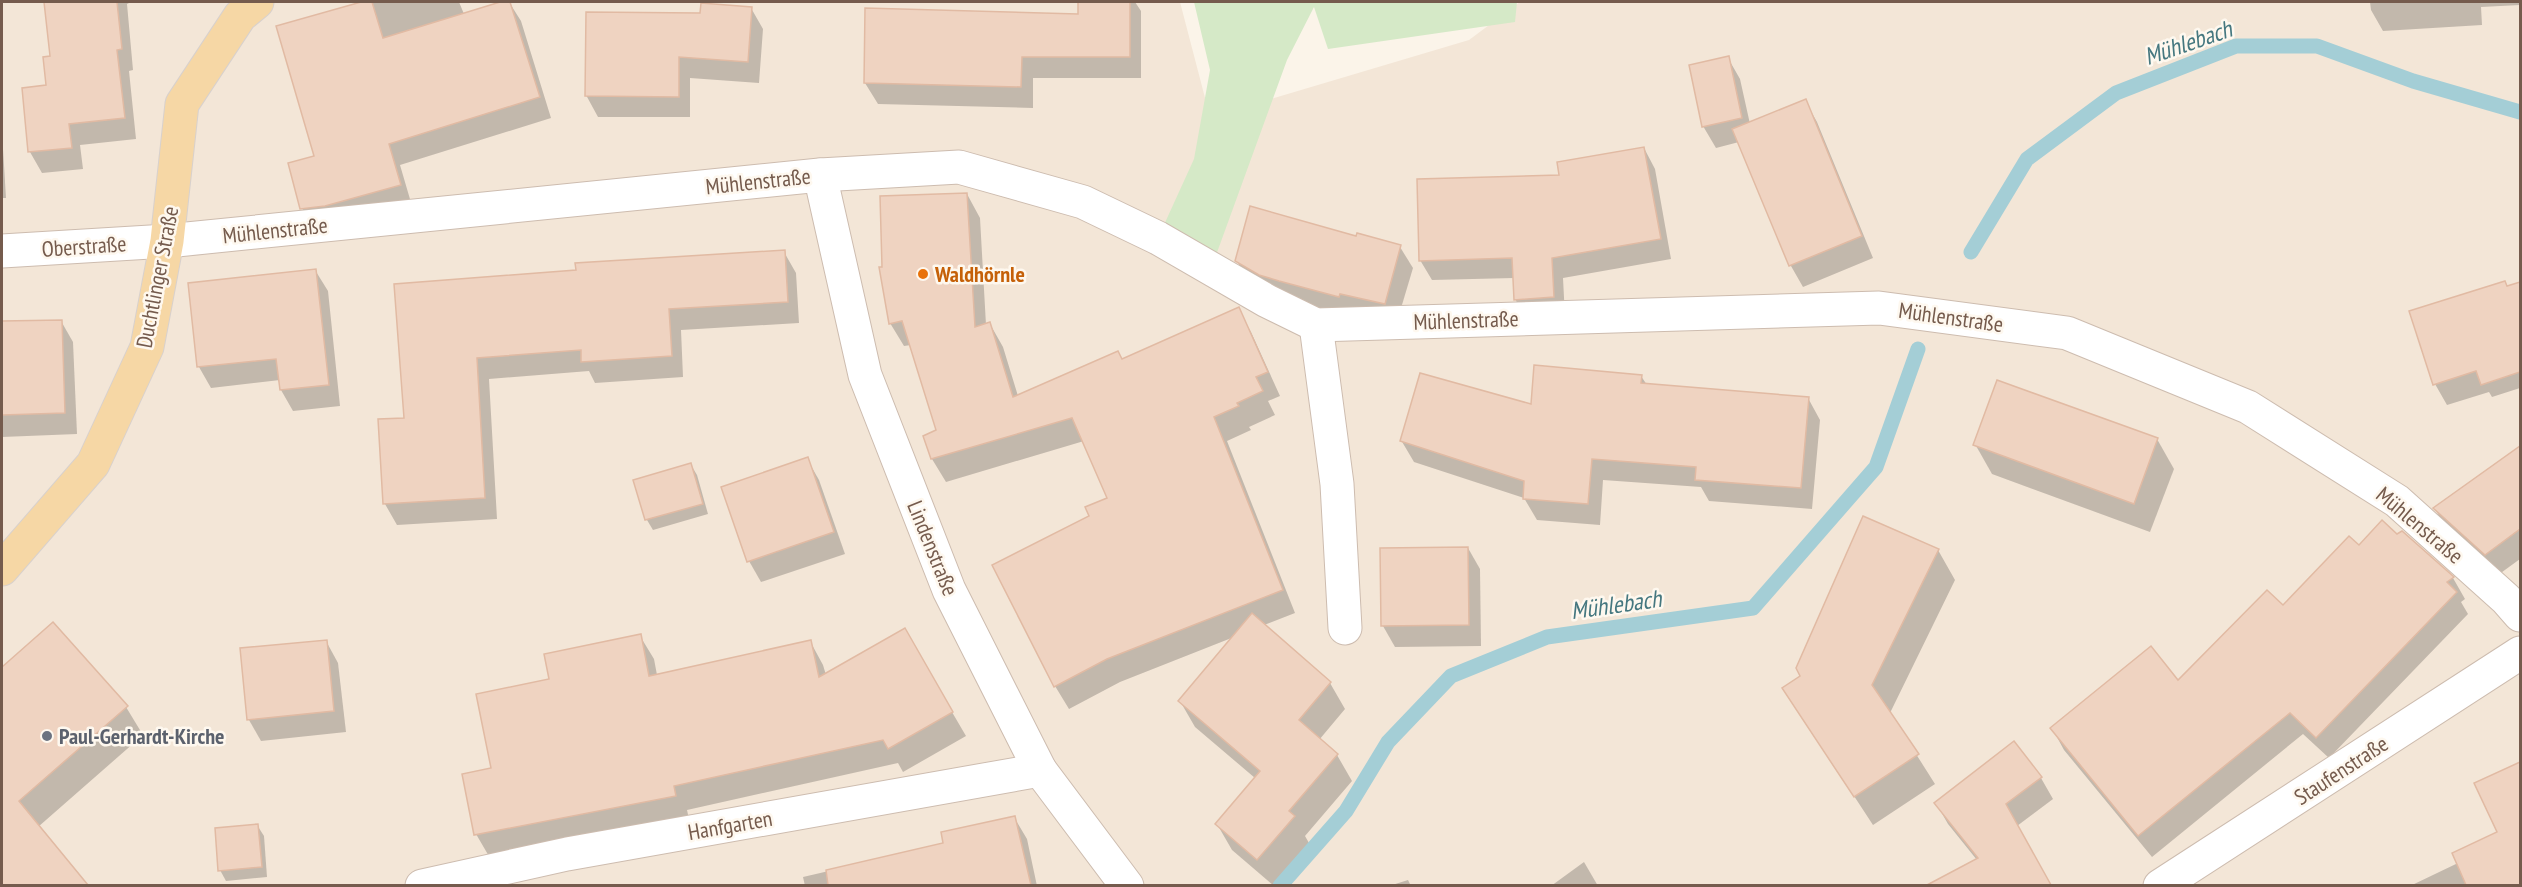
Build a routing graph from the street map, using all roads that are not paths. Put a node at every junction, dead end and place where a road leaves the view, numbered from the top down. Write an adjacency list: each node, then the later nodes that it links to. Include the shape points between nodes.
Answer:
1 (256, 2): 3 (main road, Duchtlinger Straße, via 240,16 182,104)
2 (820, 175): 3 (street, Mühlenstraße); 5 (street, Mühlenstraße, via 959,167 1083,202 1158,238); 10 (street, Lindenstraße, via 865,375 949,590)
3 (167, 241): 4 (street, Oberstraße); 6 (main road, Duchtlinger Straße, via 147,347 93,465)
4 (2, 251)
5 (1316, 325): 7 (street, Mühlenstraße, via 1879,308 2067,333 2248,407 2397,501); 8 (street, via 1337,484)
6 (2, 569)
7 (2516, 601)
8 (1345, 628)
9 (2520, 653): 13 (street, Staufenstraße)
10 (1040, 770): 11 (street, Hanfgarten, via 567,854); 12 (street, Lindenstraße)
11 (422, 885)
12 (1127, 885)
13 (2160, 885)

